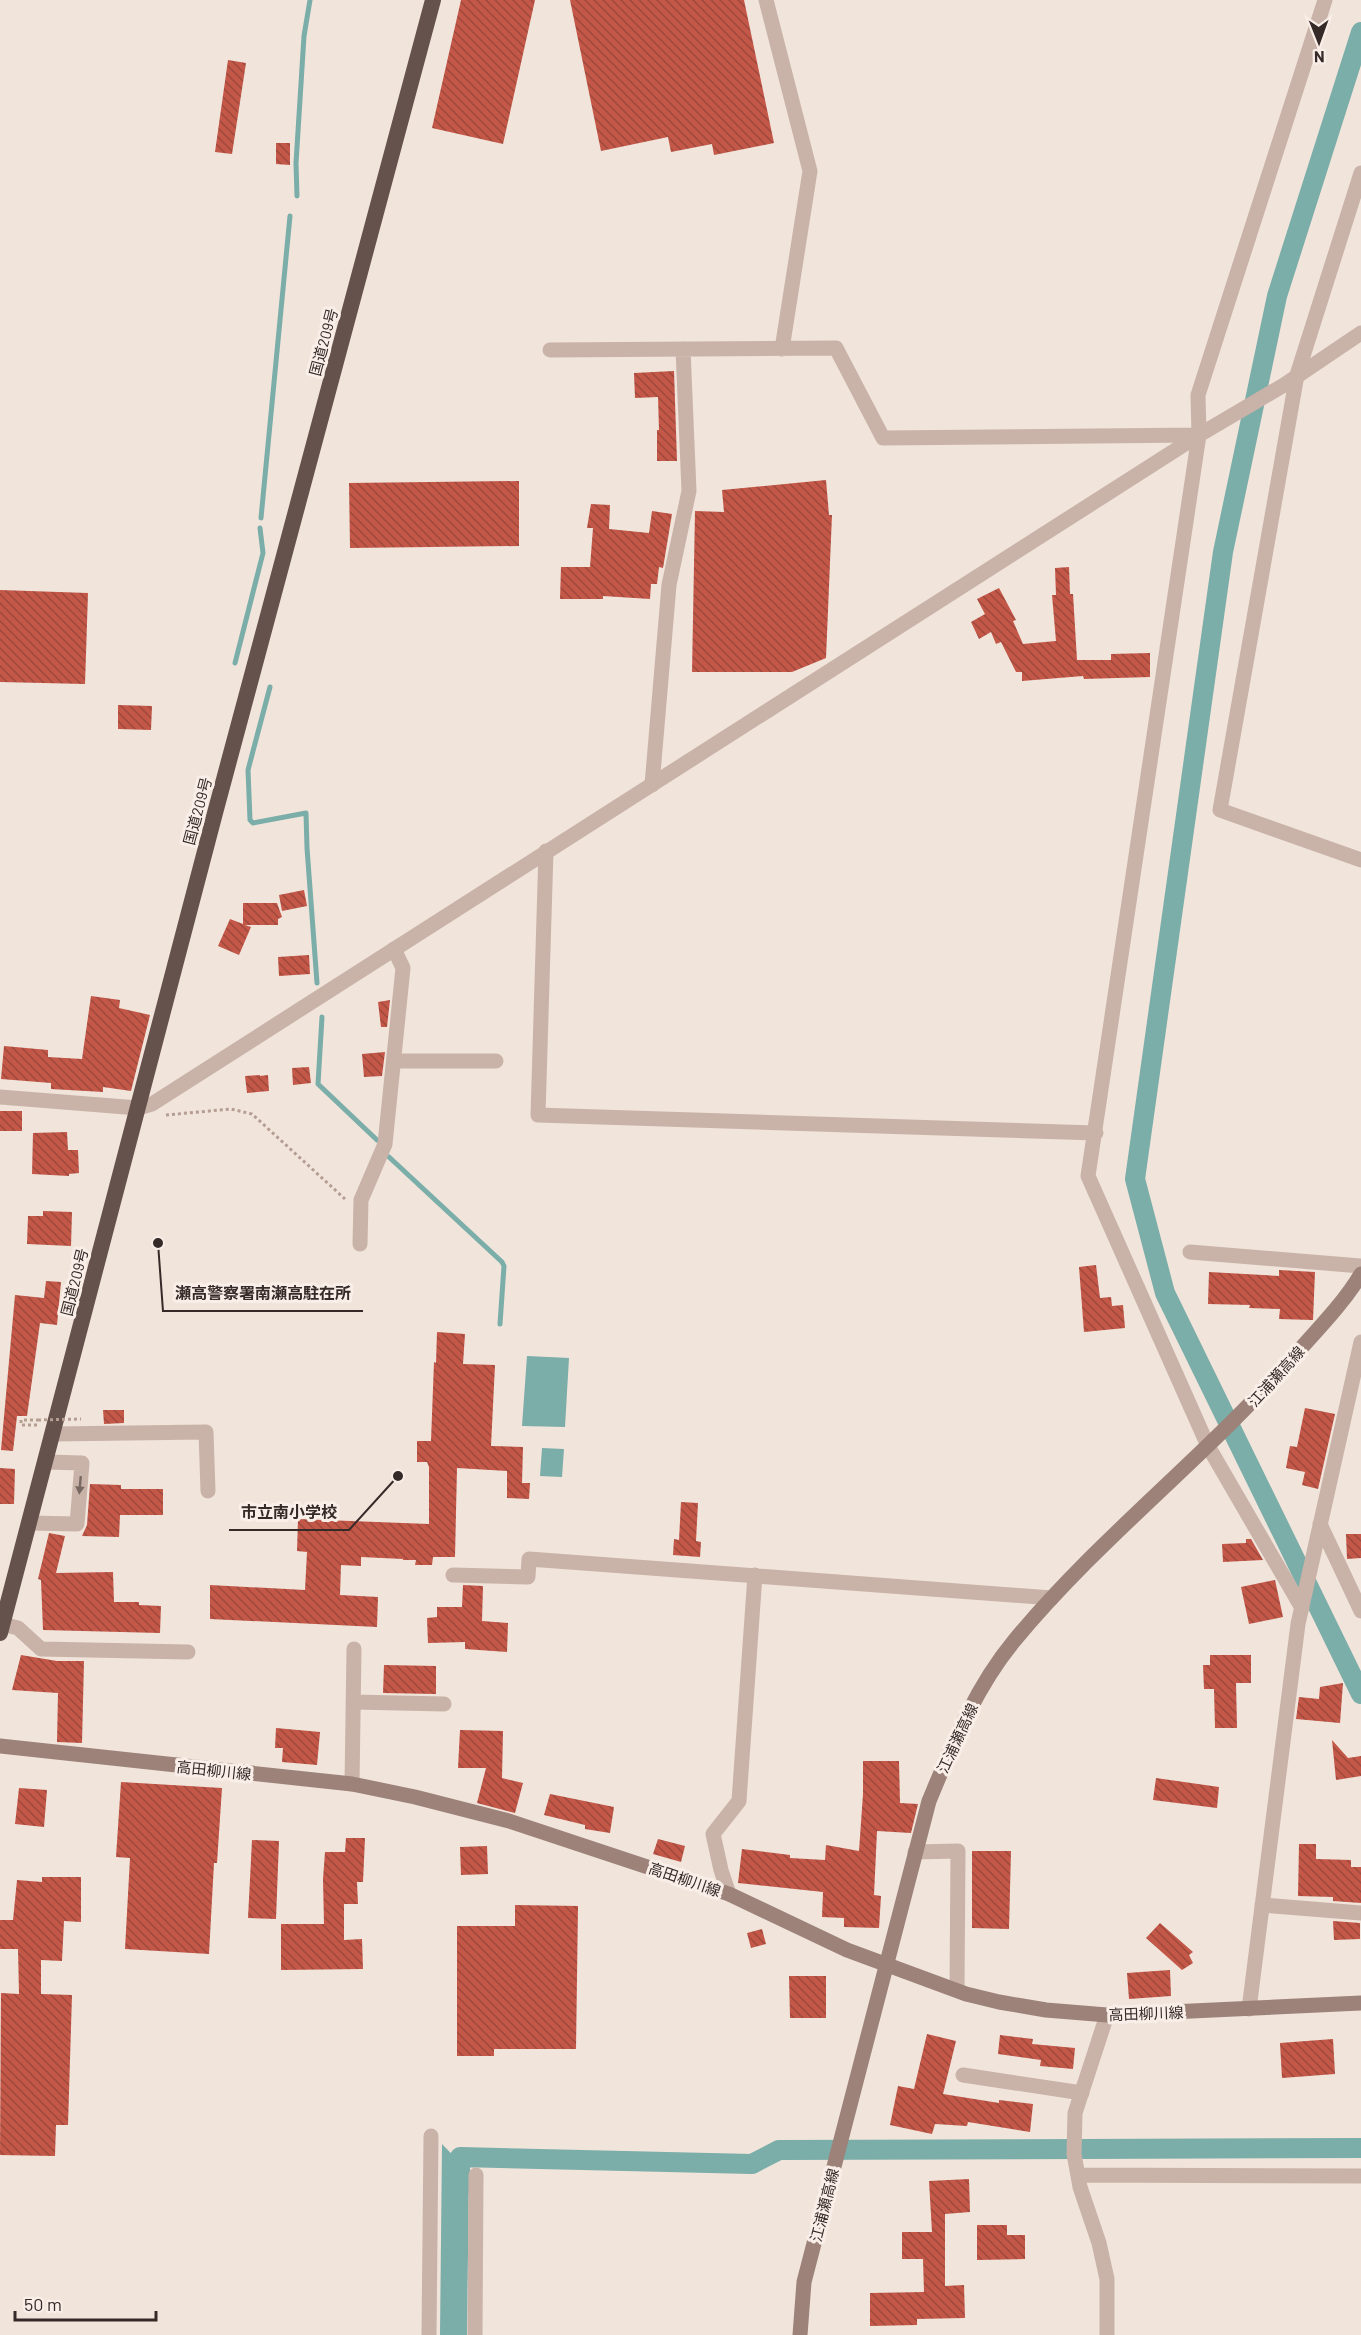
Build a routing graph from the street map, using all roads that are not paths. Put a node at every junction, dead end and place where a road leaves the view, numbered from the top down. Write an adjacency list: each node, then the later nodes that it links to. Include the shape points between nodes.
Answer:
1 (433, 0): 18 (highway, 国道209号)
2 (766, 0): 7 (street, via 810,171)
3 (1325, 0): 10 (street, via 1198,395)
4 (1361, 173): 9 (street)
5 (1361, 333): 9 (street)
6 (683, 349): 7 (street); 8 (street); 11 (street, via 689,491 669,585)
7 (782, 349): 10 (street, via 836,348 884,438)
8 (550, 350)
9 (1297, 375): 10 (street); 13 (street, via 1220,810)
10 (1199, 435): 11 (street); 19 (street)
11 (652, 785): 12 (street)
12 (546, 851): 14 (street); 19 (street, via 538,1115)
13 (1361, 860)
14 (394, 949): 15 (street, via 403,968); 18 (street, via 162,1099)
15 (394, 1061): 16 (street); 20 (street, via 385,1144 362,1200)
16 (496, 1061)
17 (0, 1097): 18 (street)
18 (138, 1107): 26 (highway, 国道209号)
19 (1096, 1133): 27 (street, via 1088,1176)
20 (360, 1244)
21 (1190, 1252): 22 (street)
22 (1361, 1266)
23 (1361, 1274): 27 (main road, 江浦瀬高線, via 1324,1322)
24 (1361, 1342): 25 (street)
25 (1356, 1386): 31 (street)
26 (53, 1434): 28 (highway, 国道209号); 29 (street, via 206,1432)
27 (1213, 1441): 34 (main road, 江浦瀬高線); 35 (street)
28 (46, 1462): 30 (highway, 国道209号); 30 (street, one-way to 30, via 82,1463 76,1524)
29 (208, 1491)
30 (29, 1523): 37 (highway, 国道209号)
31 (1320, 1524): 35 (street); 36 (street)
32 (453, 1575): 33 (street, via 528,1577 529,1559)
33 (755, 1575): 34 (street); 45 (street, via 739,1801 713,1834)
34 (1052, 1598): 44 (main road, 江浦瀬高線, via 1013,1642 975,1700 929,1801)
35 (1302, 1608): 46 (street)
36 (1360, 1608)
37 (1, 1629): 39 (street, via 18,1628 41,1649)
38 (354, 1649): 40 (street)
39 (188, 1652)
40 (353, 1702): 41 (street); 43 (street)
41 (444, 1704)
42 (0, 1746): 43 (main road, 高田柳川線)
43 (352, 1784): 45 (main road, 高田柳川線, via 509,1821)
44 (915, 1852): 48 (main road, 江浦瀬高線); 49 (street, via 958,1851)
45 (729, 1894): 48 (main road, 高田柳川線)
46 (1262, 1905): 47 (street); 51 (street)
47 (1361, 1913)
48 (885, 1964): 49 (main road, 高田柳川線); 61 (main road, 江浦瀬高線, via 804,2282)
49 (957, 1990): 52 (main road, 高田柳川線, via 1046,2010)
50 (1361, 2003): 51 (main road, 高田柳川線)
51 (1249, 2009): 52 (main road, 高田柳川線)
52 (1107, 2015): 54 (street)
53 (963, 2075): 54 (street)
54 (1082, 2093): 58 (street, via 1075,2113 1074,2154)
55 (431, 2136): 59 (street)
56 (476, 2175): 60 (street)
57 (1361, 2176): 58 (street)
58 (1079, 2181): 62 (street, via 1107,2278)
59 (429, 2335)
60 (475, 2335)
61 (800, 2335)
62 (1107, 2335)

